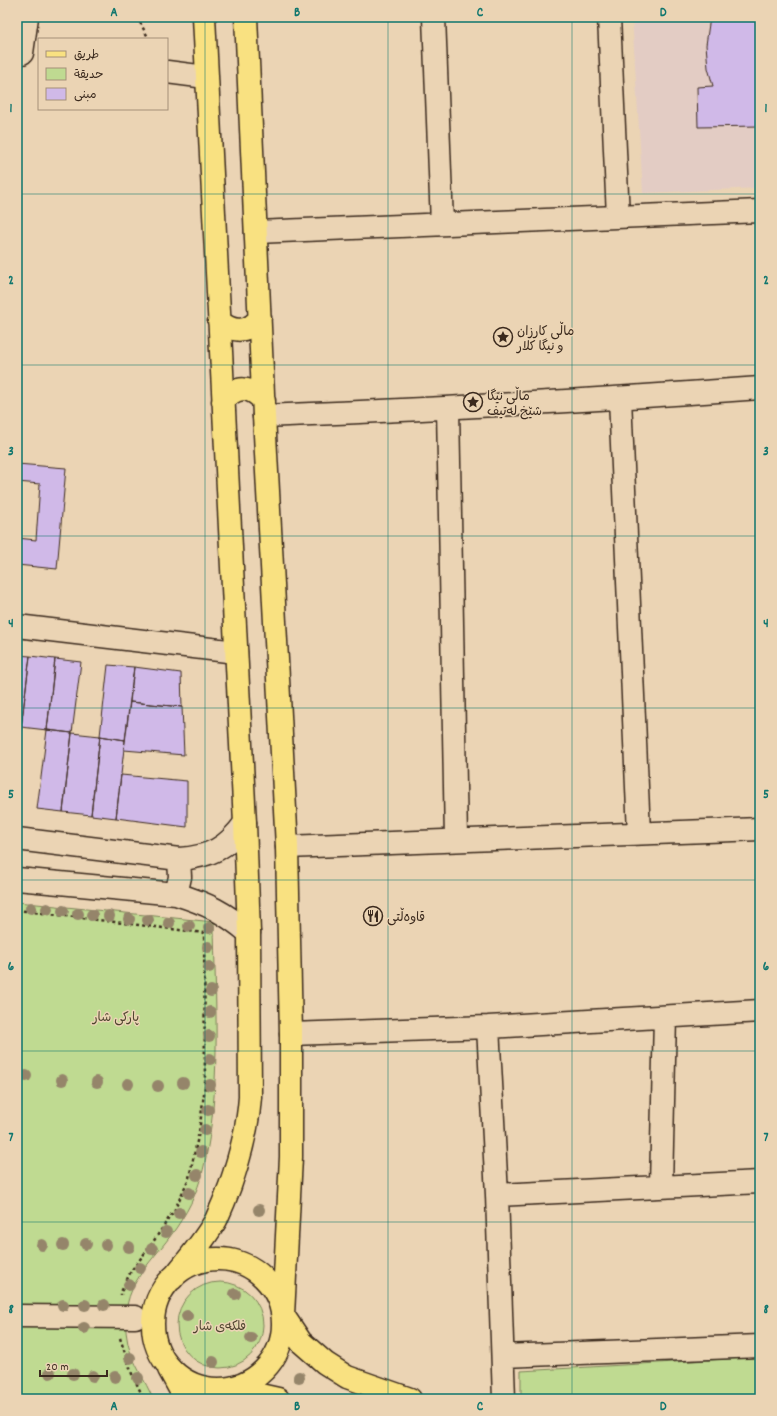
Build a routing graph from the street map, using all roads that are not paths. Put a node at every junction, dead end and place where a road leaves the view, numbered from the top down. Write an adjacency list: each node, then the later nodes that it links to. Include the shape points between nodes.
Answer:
1 (27, 17): 6 (street)
2 (204, 17): 8 (main road)
3 (246, 17): 12 (main road)
4 (434, 17): 11 (street)
5 (610, 17): 10 (street)
6 (26, 54)
7 (168, 72): 8 (street)
8 (206, 77): 14 (main road)
9 (760, 211): 10 (street)
10 (618, 217): 11 (street)
11 (442, 224): 12 (street)
12 (256, 232): 13 (main road)
13 (260, 318): 14 (main road, via 254,325 236,330); 18 (main road)
14 (219, 321): 17 (main road)
15 (760, 388): 16 (street)
16 (620, 398): 19 (street); 24 (street)
17 (223, 400): 18 (main road, via 235,391 243,389 258,395); 21 (main road)
18 (264, 408): 19 (street); 27 (main road)
19 (448, 408): 26 (street)
20 (17, 626): 21 (street)
21 (236, 652): 22 (main road)
22 (246, 823): 28 (street, via 236,836 210,854); 31 (main road)
23 (760, 829): 24 (street)
24 (639, 833): 26 (street)
25 (17, 839): 28 (street)
26 (456, 840): 27 (street)
27 (287, 847): 35 (main road)
28 (179, 859): 30 (street, via 180,877)
29 (17, 879): 30 (street)
30 (176, 894): 31 (street, via 215,908)
31 (249, 933): 39 (main road, via 250,1097 245,1134 235,1172 216,1219 192,1256)
32 (760, 1011): 33 (street)
33 (665, 1017): 34 (street); 37 (street)
34 (488, 1027): 35 (street); 38 (street)
35 (291, 1034): 40 (main road, via 291,1157)
36 (760, 1182): 37 (street)
37 (661, 1186): 38 (street)
38 (497, 1195): 44 (street)
39 (172, 1279): 40 (main road, via 188,1267 206,1260 234,1261 252,1268 267,1281 278,1297); 45 (main road, via 159,1296 153,1323 157,1348)
40 (283, 1315): 46 (main road, via 282,1342); 51 (main road, via 301,1342 325,1363 347,1377)
41 (17, 1316): 42 (street)
42 (126, 1316)
43 (760, 1346): 44 (street)
44 (503, 1356): 52 (street)
45 (168, 1366): 47 (main road, via 184,1380); 49 (main road)
46 (268, 1368): 47 (main road, via 249,1382); 48 (main road)
47 (214, 1390): 48 (main road)
48 (250, 1396): 50 (main road)
49 (183, 1399)
50 (278, 1399)
51 (410, 1399)
52 (504, 1399)

